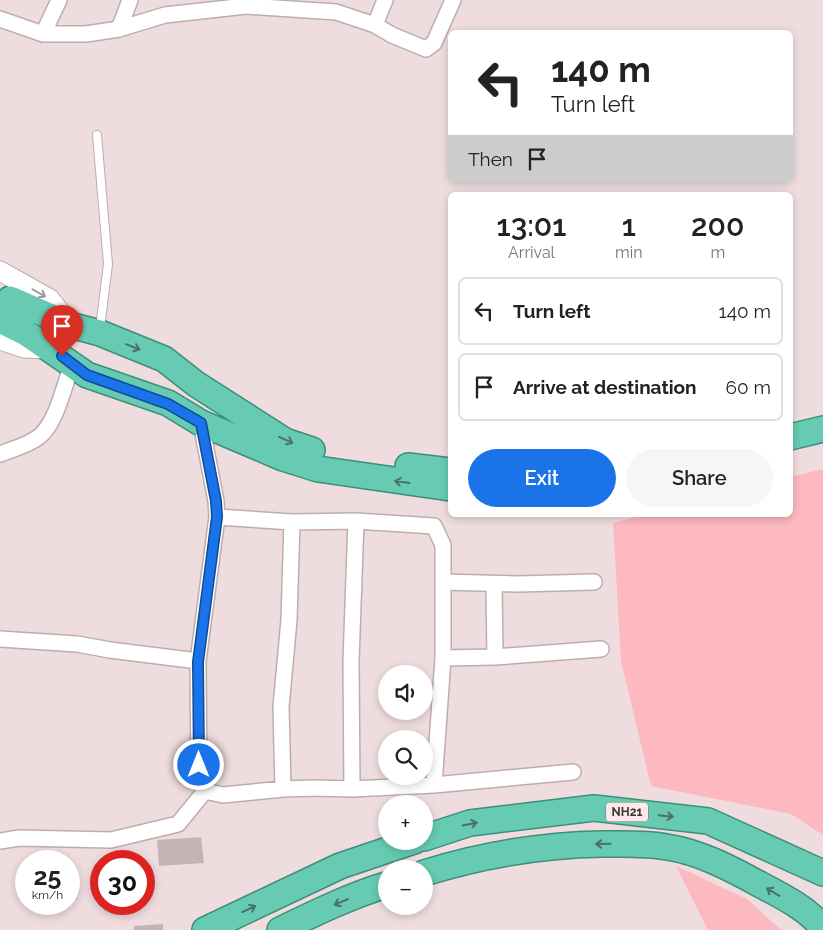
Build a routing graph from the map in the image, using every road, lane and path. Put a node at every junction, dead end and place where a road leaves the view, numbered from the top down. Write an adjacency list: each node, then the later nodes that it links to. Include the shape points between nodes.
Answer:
1 (59, 0): 10 (street)
2 (130, 0): 9 (street)
3 (385, 0): 8 (street)
4 (453, 0): 8 (street, via 434,43 426,49)
5 (254, 3): 6 (street); 9 (street, via 165,15)
6 (310, 5): 8 (street)
7 (0, 19): 10 (street)
8 (375, 25)
9 (119, 29): 10 (street, via 86,34)
10 (43, 34)
11 (97, 135): 15 (lane, via 108,264)
12 (0, 271): 14 (street, one-way to 14, via 50,300)
13 (5, 310): 14 (highway); 17 (highway, via 26,332)
14 (70, 325): 15 (highway)
15 (100, 333): 19 (highway, one-way to 19, via 164,359)
16 (0, 340): 17 (street, via 24,348)
17 (51, 349): 18 (highway)
18 (72, 364): 20 (highway, via 87,375); 27 (street, via 52,421 39,436)
19 (184, 374): 20 (highway); 23 (highway)
20 (168, 404): 21 (highway)
21 (201, 423): 23 (highway); 30 (street)
22 (823, 429): 24 (highway)
23 (258, 436): 28 (highway, one-way to 28, via 332,456); 29 (highway, one-way to 23, via 318,469 283,458)
24 (793, 436)
25 (823, 446): 26 (highway)
26 (793, 453)
27 (0, 454)
28 (448, 471)
29 (448, 488)
30 (217, 517): 32 (street); 40 (street)
31 (356, 521): 32 (street); 33 (street, via 434,526 443,544); 44 (street, via 350,661)
32 (292, 522): 43 (street, via 289,620 281,707)
33 (443, 582): 35 (street); 39 (street)
34 (594, 582): 35 (street)
35 (494, 584): 38 (street)
36 (0, 639): 40 (street, via 78,644)
37 (601, 649): 38 (street)
38 (495, 657): 39 (street)
39 (443, 658): 42 (street)
40 (198, 662): 45 (street, via 199,782)
41 (573, 772): 42 (street)
42 (434, 784): 44 (street)
43 (283, 789): 44 (street); 45 (street, via 223,795)
44 (352, 789)
45 (205, 791): 47 (street, via 178,824 111,840 19,838)
46 (433, 835): 50 (highway, NH21, one-way to 50, via 470,823 594,808 708,821)
47 (0, 841)
48 (387, 850): 53 (highway, one-way to 48, via 340,866)
49 (433, 870): 52 (highway, one-way to 49, via 815,918 732,869 667,847 627,844 516,850)
50 (823, 873)
51 (378, 888): 54 (highway, one-way to 54)
52 (823, 928)
53 (205, 930)
54 (280, 930)

